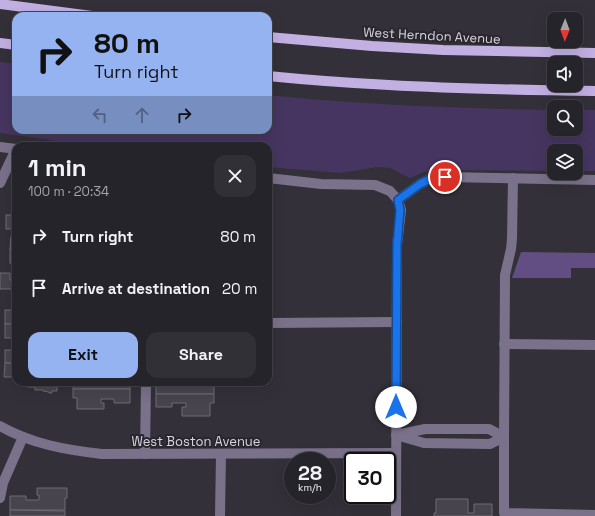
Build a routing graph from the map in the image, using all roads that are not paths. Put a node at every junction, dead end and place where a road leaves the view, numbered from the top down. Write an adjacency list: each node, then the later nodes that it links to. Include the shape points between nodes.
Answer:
1 (0, 4): 2 (main road)
2 (61, 12)
3 (272, 37): 6 (main road, West Herndon Avenue, via 443,50)
4 (0, 43): 5 (main road)
5 (12, 44)
6 (595, 53)
7 (272, 76): 8 (main road, via 389,86)
8 (595, 91)
9 (0, 147): 10 (street)
10 (12, 148)
11 (12, 158): 15 (street)
12 (272, 178): 16 (street, via 321,184 376,185 390,191)
13 (513, 178): 14 (street); 16 (street, via 432,178); 19 (street, via 512,239 505,275)
14 (595, 180)
15 (0, 183)
16 (398, 200): 17 (street, via 400,210 397,245)
17 (397, 322): 18 (street); 23 (street)
18 (272, 323)
19 (504, 344): 20 (street); 25 (street)
20 (595, 345)
21 (146, 386): 28 (street)
22 (0, 426): 24 (street, West Boston Avenue)
23 (396, 435): 25 (street, via 425,429 490,429); 25 (street, via 424,443 490,444); 26 (street)
24 (23, 437): 28 (street, West Boston Avenue, via 73,450 102,454); 30 (street, via 3,483)
25 (504, 437): 32 (street, via 504,513)
26 (396, 452)
27 (344, 453): 29 (street, West Boston Avenue)
28 (145, 454): 29 (street, West Boston Avenue)
29 (220, 454): 33 (street)
30 (0, 498)
31 (396, 504): 34 (street)
32 (595, 515)
33 (220, 516)
34 (396, 516)

